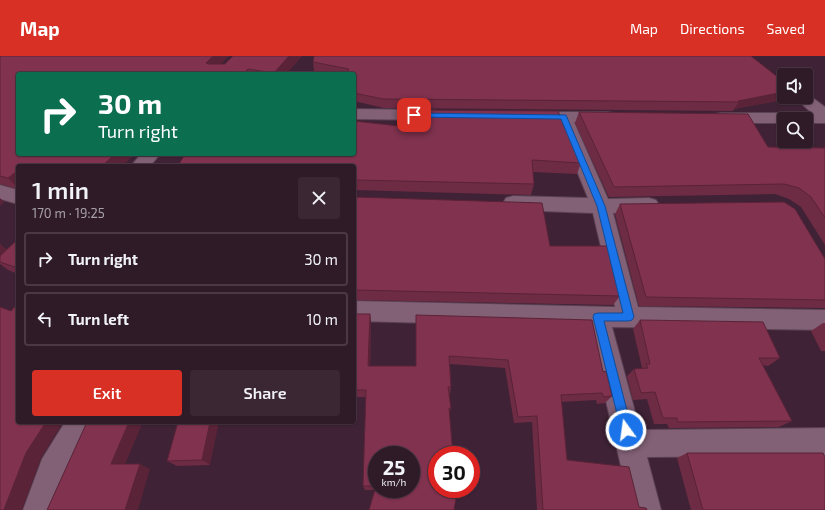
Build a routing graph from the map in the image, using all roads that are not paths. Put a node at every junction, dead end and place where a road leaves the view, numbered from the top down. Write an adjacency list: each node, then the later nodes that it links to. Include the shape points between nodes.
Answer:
1 (811, 104): 3 (street)
2 (356, 114): 4 (street)
3 (825, 115)
4 (445, 116)
5 (515, 116): 6 (street)
6 (563, 117): 7 (street); 16 (street)
7 (620, 117)
8 (705, 118): 9 (street)
9 (825, 118)
10 (149, 156): 11 (street)
11 (142, 164)
12 (0, 192): 13 (street)
13 (16, 196)
14 (497, 203): 16 (street)
15 (670, 204): 16 (street)
16 (601, 206): 19 (street)
17 (356, 311): 18 (street)
18 (598, 317): 19 (street); 23 (street)
19 (629, 317): 20 (street)
20 (825, 320)
21 (79, 424): 24 (street, via 52,469)
22 (825, 442): 23 (street)
23 (630, 444): 25 (street)
24 (38, 510)
25 (646, 510)

